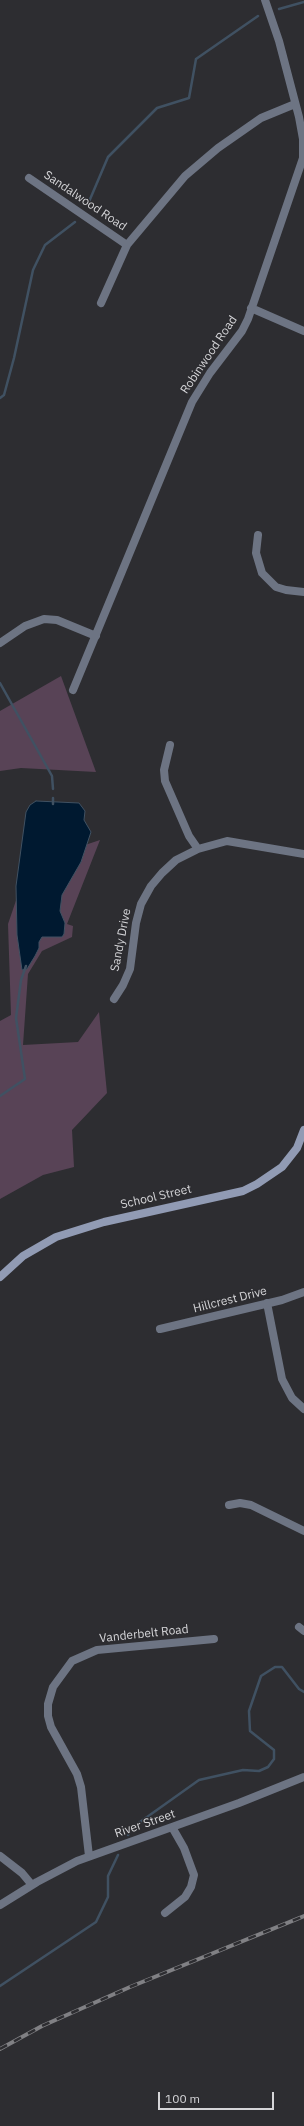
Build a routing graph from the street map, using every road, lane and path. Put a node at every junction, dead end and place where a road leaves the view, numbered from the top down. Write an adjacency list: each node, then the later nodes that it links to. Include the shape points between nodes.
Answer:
1 (265, 0): 2 (street, Robinwood Road, via 279,41)
2 (295, 104): 4 (street, via 261,118 198,163); 6 (street, Robinwood Road, via 303,139 304,158)
3 (29, 178): 4 (street, Sandalwood Road)
4 (127, 244): 5 (street)
5 (101, 303)
6 (252, 308): 7 (street); 10 (street, Robinwood Road, via 242,331 192,402)
7 (304, 331)
8 (258, 535): 9 (street, via 256,553 262,573 276,587)
9 (304, 592)
10 (96, 636): 11 (street, via 62,622 44,619 25,626); 12 (street, Robinwood Road)
11 (0, 643)
12 (73, 690)
13 (170, 745): 14 (street, via 164,770 165,781 189,836)
14 (198, 849): 15 (street, Sandy Drive, via 227,841); 16 (street, Sandy Drive, via 176,860 162,872 147,892 136,923 130,969)
15 (304, 854)
16 (114, 999)
17 (304, 1130): 18 (street, School Street, via 297,1148 282,1167 243,1191 104,1222 56,1237 23,1256)
18 (0, 1277)
19 (304, 1292): 20 (street, Hillcrest Drive)
20 (267, 1303): 21 (street, Hillcrest Drive); 22 (street, via 282,1379 292,1398)
21 (160, 1329)
22 (304, 1409)
23 (229, 1505): 24 (street, via 250,1505)
24 (304, 1531)
25 (214, 1639): 29 (street, Vanderbelt Road, via 97,1650 72,1661 53,1687 48,1704 48,1716 81,1787)
26 (304, 1776): 27 (street, River Street)
27 (172, 1827): 29 (street, River Street); 32 (street, via 184,1848 194,1875 185,1897)
28 (0, 1856): 30 (street, via 22,1873)
29 (89, 1856): 30 (street, River Street, via 68,1864)
30 (32, 1885): 31 (street, River Street)
31 (0, 1905)
32 (165, 1913)

